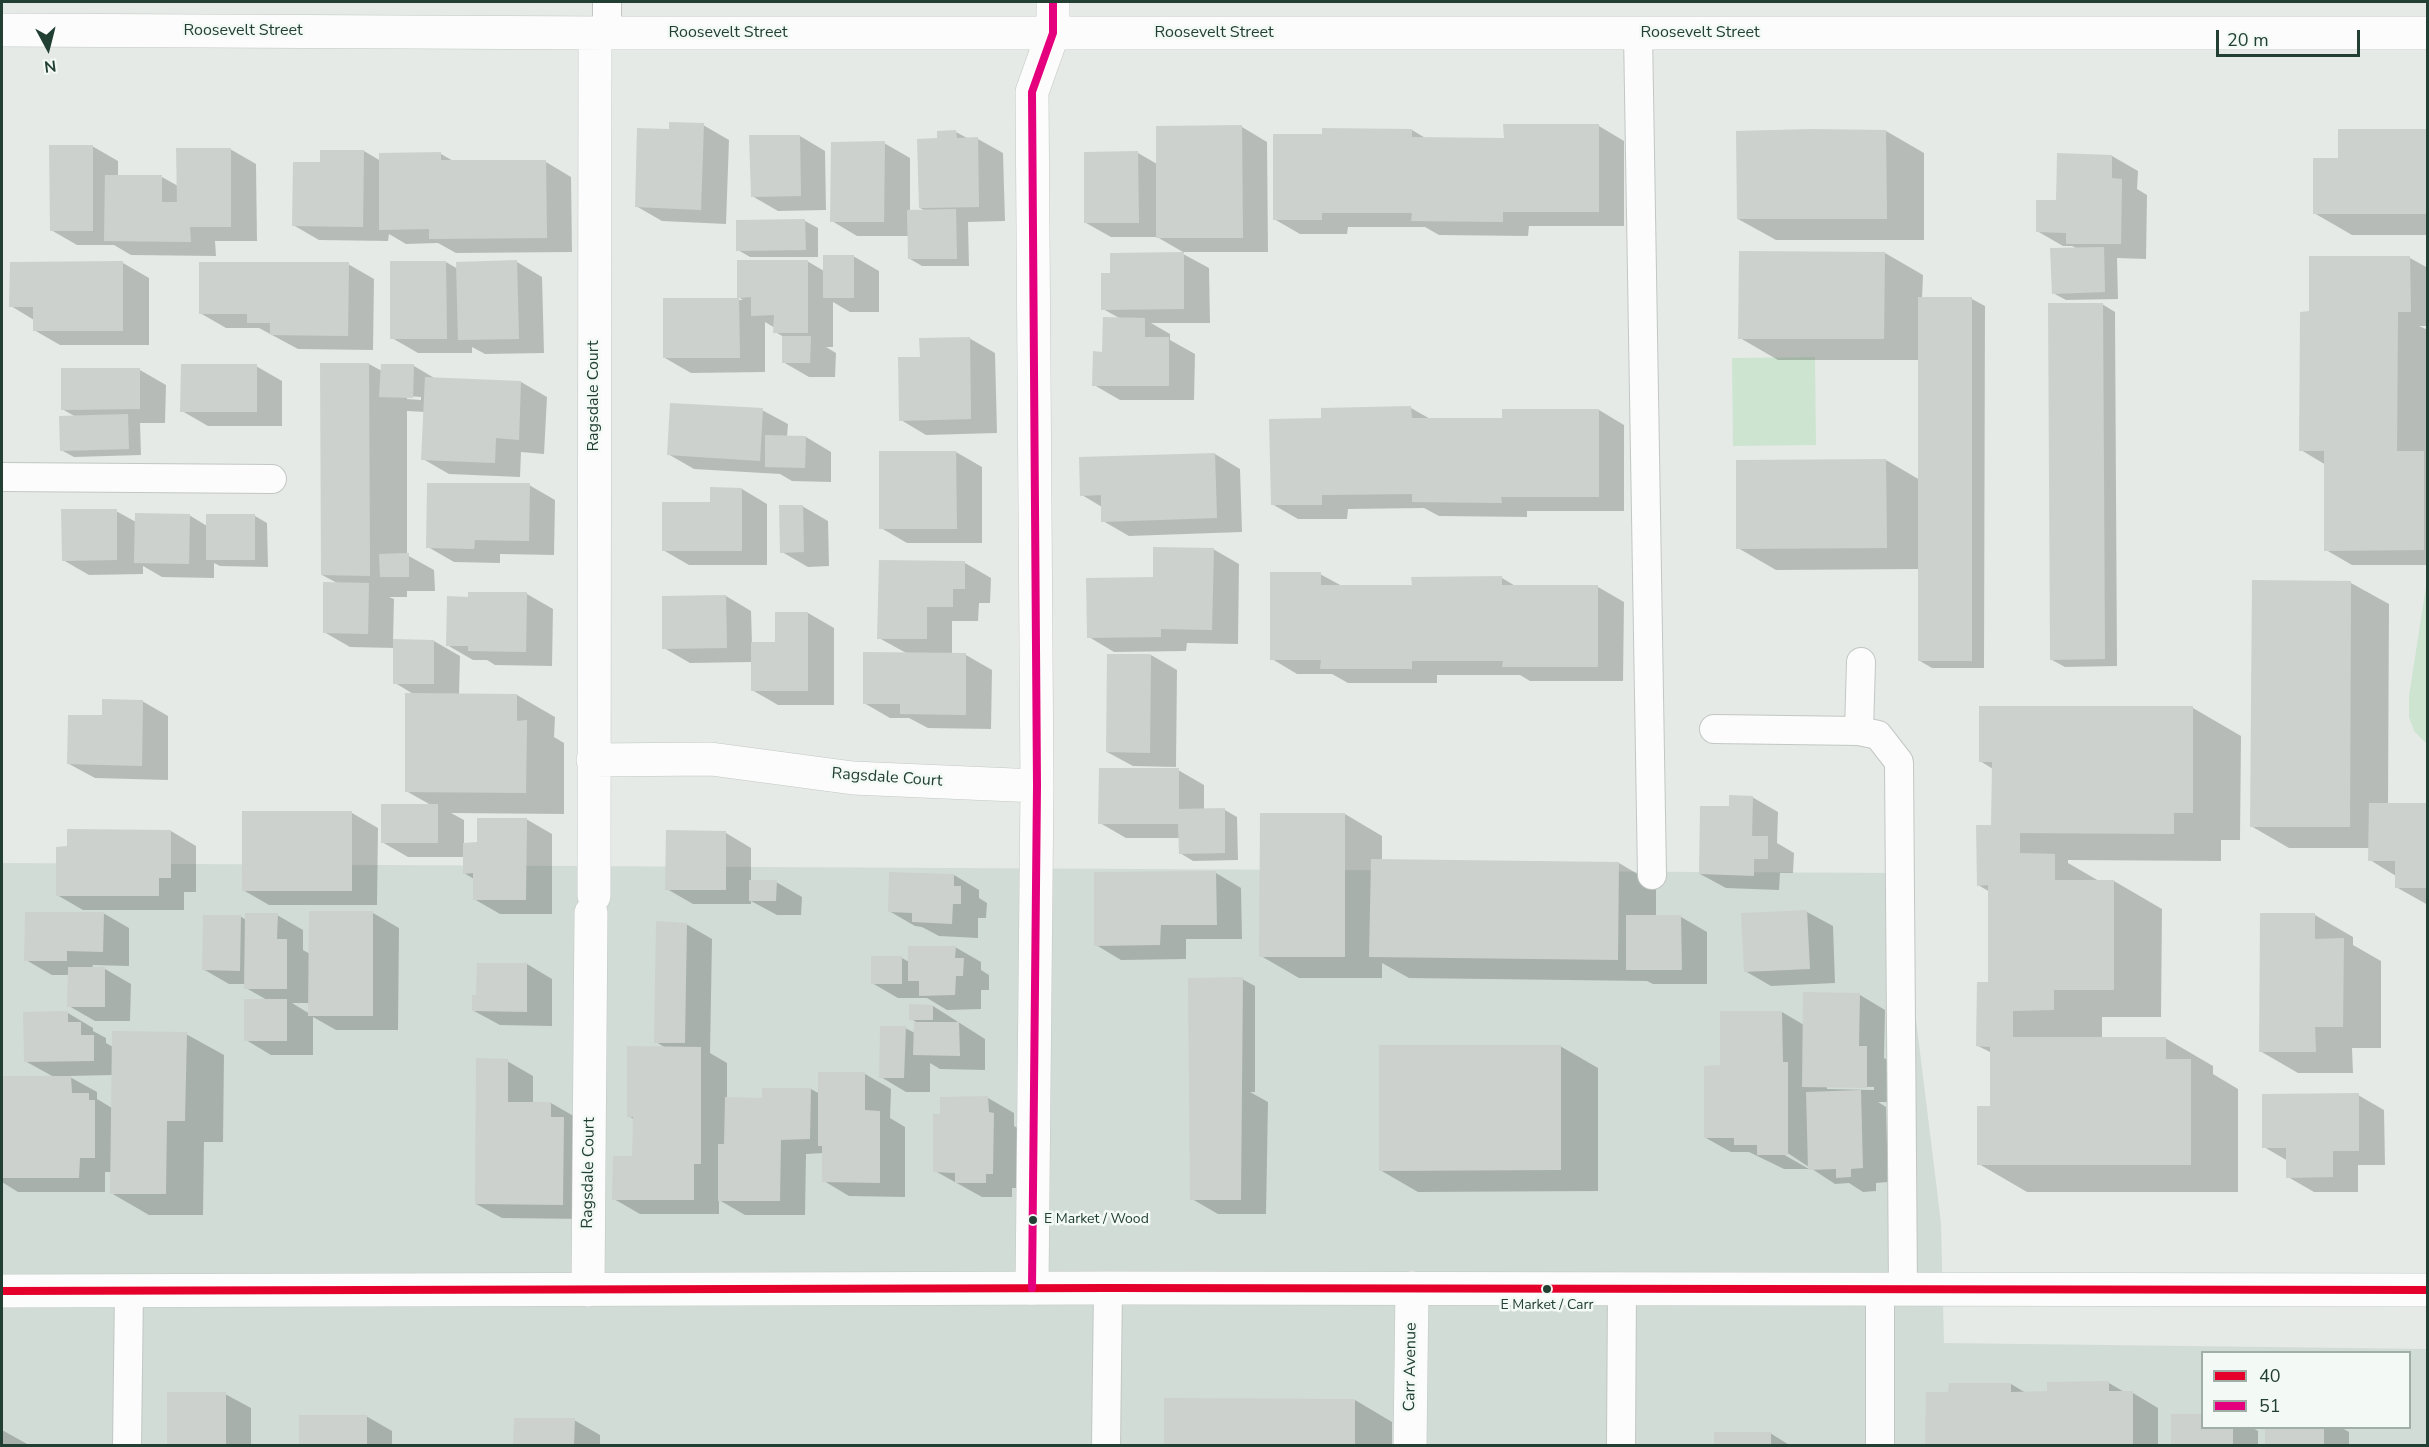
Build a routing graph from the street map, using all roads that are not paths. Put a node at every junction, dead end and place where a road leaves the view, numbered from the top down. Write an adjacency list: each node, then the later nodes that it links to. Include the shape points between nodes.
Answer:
1 (1053, 17): 2 (street, Roosevelt Street); 4 (street, Roosevelt Street); 12 (street, via 1032,92)
2 (603, 22): 3 (street, Roosevelt Street); 11 (street, Ragsdale Court)
3 (2, 30)
4 (1638, 33): 5 (street, Roosevelt Street); 13 (lane)
5 (2427, 33)
6 (2, 477): 7 (lane)
7 (272, 479)
8 (1861, 662): 10 (lane)
9 (1714, 729): 10 (lane)
10 (1859, 730): 18 (lane, via 1878,735 1899,762)
11 (593, 760): 12 (street, Ragsdale Court, via 711,759 852,778); 19 (street, Ragsdale Court)
12 (1037, 786): 14 (street)
13 (1652, 875)
14 (1032, 1288): 15 (street); 19 (street)
15 (1108, 1288): 16 (street); 24 (lane)
16 (1413, 1288): 17 (street); 25 (street, Carr Avenue)
17 (1622, 1289): 18 (street); 26 (lane)
18 (1892, 1289): 20 (street); 27 (lane)
19 (588, 1290): 22 (street)
20 (2427, 1290)
21 (2, 1291): 22 (street)
22 (129, 1291): 23 (lane)
23 (127, 1446)
24 (1106, 1446)
25 (1410, 1446)
26 (1622, 1446)
27 (1880, 1446)

